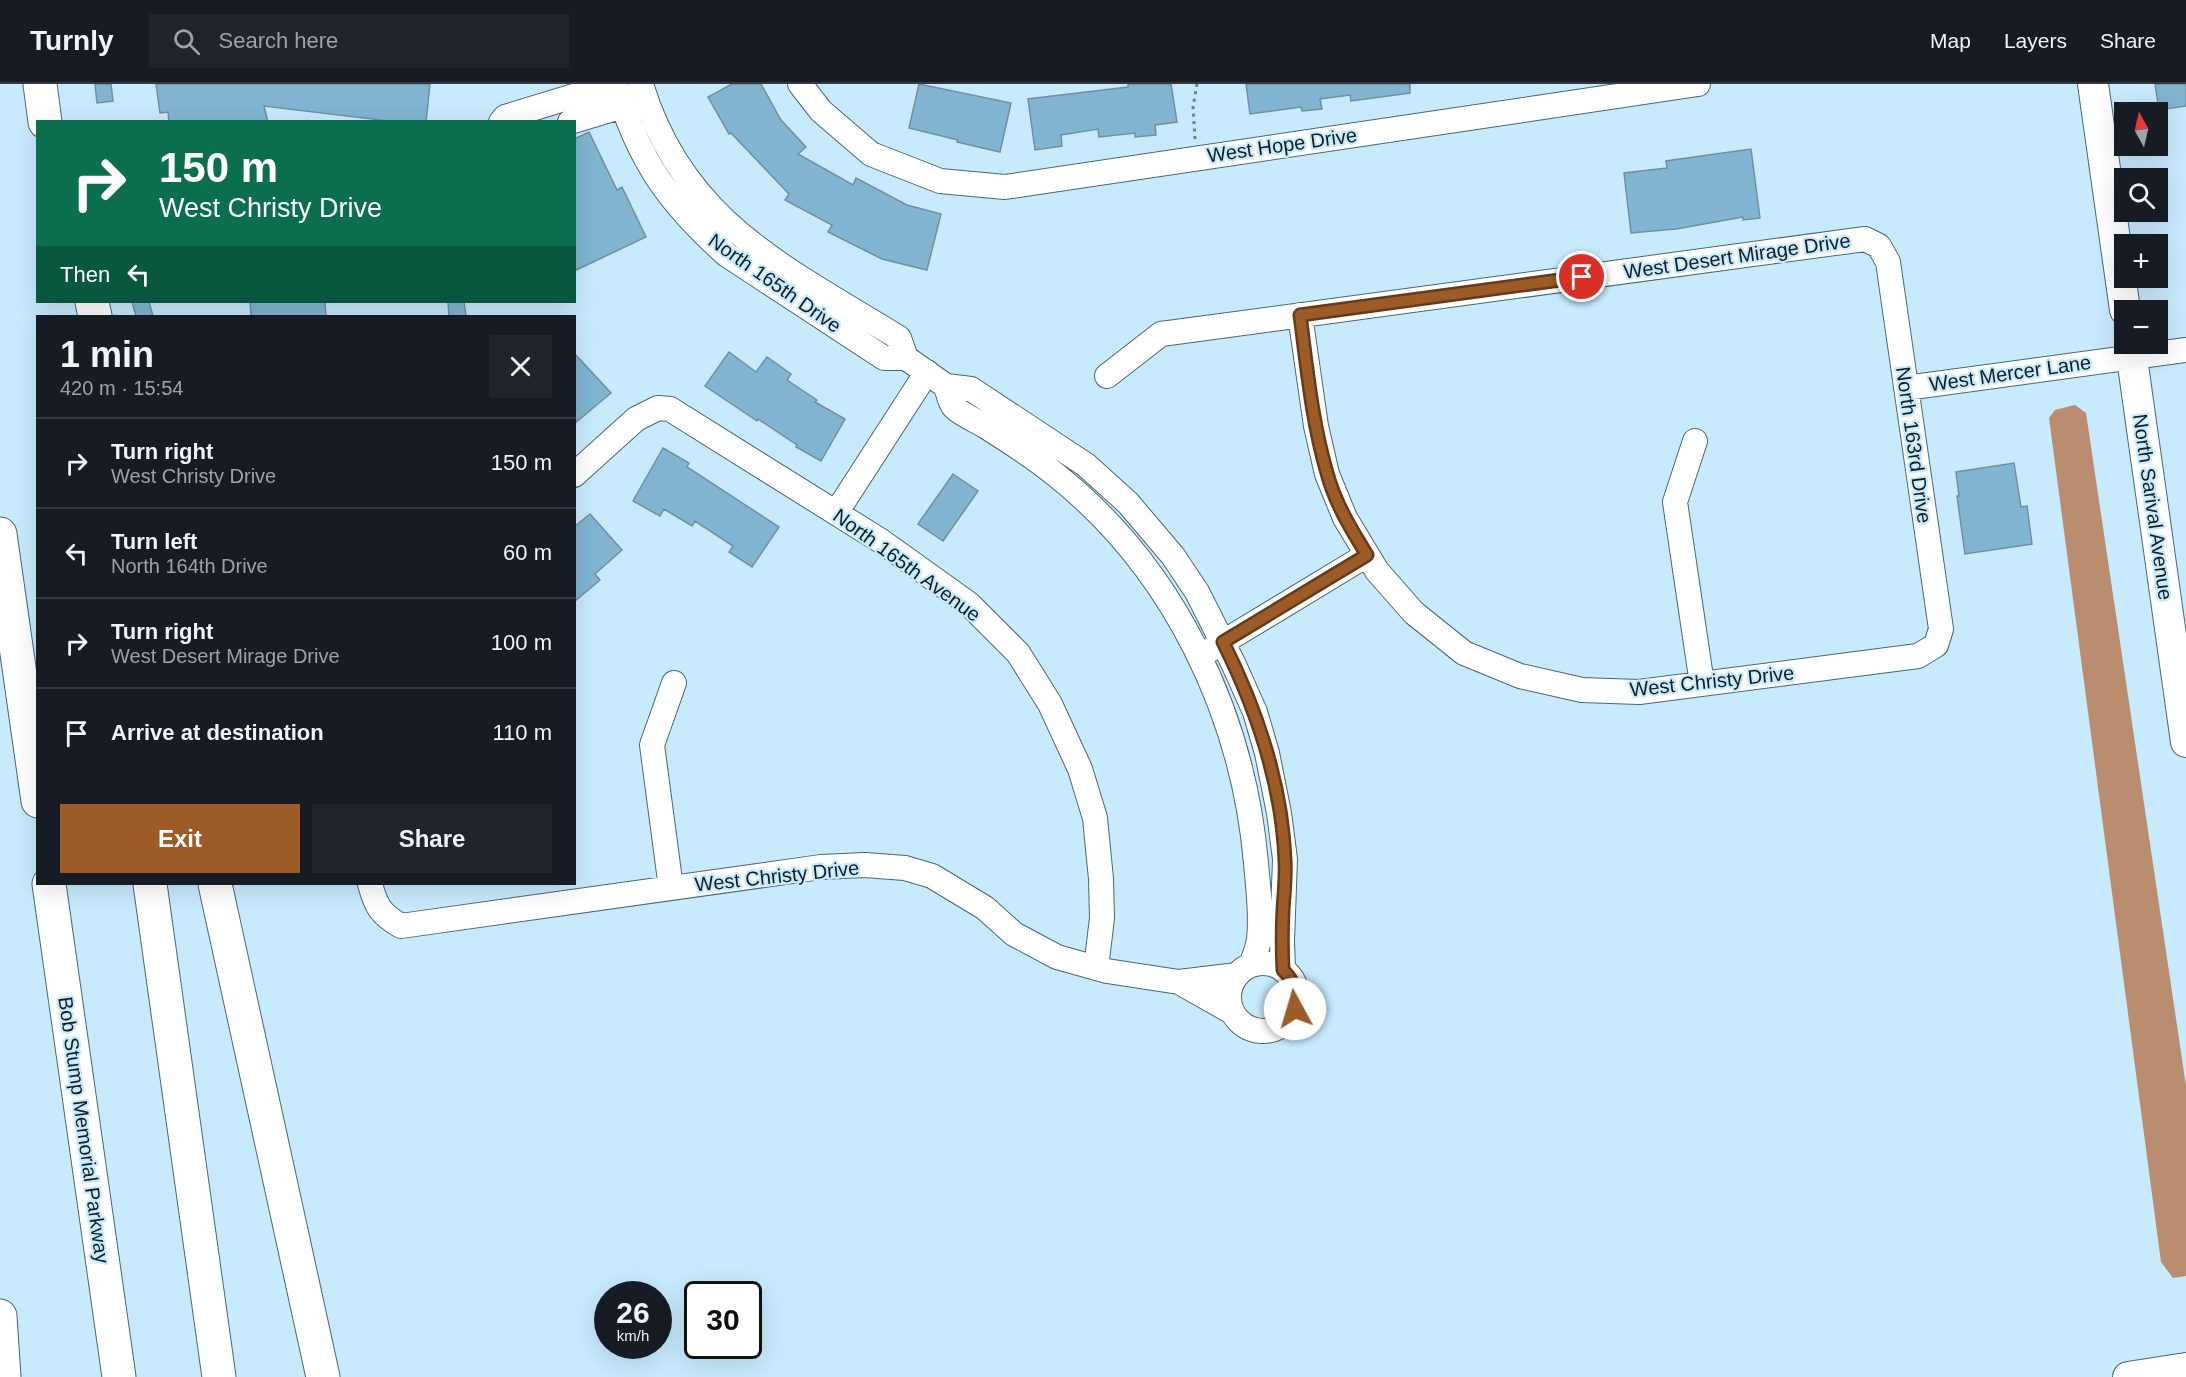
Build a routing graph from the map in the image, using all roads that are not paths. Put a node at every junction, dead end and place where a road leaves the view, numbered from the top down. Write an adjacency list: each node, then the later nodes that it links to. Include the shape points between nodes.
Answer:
1 (40, 84): 7 (highway)
2 (641, 84): 17 (street, North 165th Drive, via 669,153 708,205 761,252 899,338)
3 (800, 84): 4 (street, West Hope Drive, via 821,111 871,154 940,181 1005,187)
4 (1698, 84)
5 (2093, 84): 11 (main road)
6 (618, 91): 8 (street); 9 (street); 17 (street, North 165th Drive, via 645,160 705,235 728,255 884,358)
7 (45, 120)
8 (503, 120)
9 (573, 120)
10 (1879, 246): 12 (street, West Desert Mirage Drive, via 1865,239); 20 (street, North 163rd Drive, via 1888,262)
11 (2124, 300)
12 (1300, 315): 18 (street, West Desert Mirage Drive, via 1161,334); 25 (street, West Christy Drive, via 1327,474 1345,518)
13 (2168, 350): 14 (street, West Mercer Lane)
14 (2186, 350)
15 (2114, 353): 20 (street, West Mercer Lane)
16 (2132, 354): 31 (main road, North Sarival Avenue)
17 (906, 358): 19 (street, North 165th Drive)
18 (1107, 376)
19 (936, 379): 23 (street); 26 (street, via 971,389 1056,443 1128,503 1179,565); 28 (street, via 953,406 1056,474 1095,510 1166,594)
20 (1906, 388): 27 (street, North 163rd Drive, via 1941,629)
21 (1695, 441): 30 (street, via 1676,502)
22 (576, 473): 23 (street, North 165th Avenue, via 636,419 658,408 670,410)
23 (836, 513): 38 (street, North 165th Avenue, via 969,604 1018,653 1050,704 1080,769 1095,818 1102,918)
24 (0, 534): 32 (highway)
25 (1367, 555): 26 (street); 30 (street, West Christy Drive, via 1414,614 1464,653 1520,675 1582,690 1639,692)
26 (1223, 642): 28 (street); 40 (street, via 1255,712 1279,813 1285,859)
27 (1936, 645): 30 (street, West Christy Drive, via 1918,656)
28 (1199, 656): 39 (street, via 1231,731 1252,822 1259,941)
29 (674, 684): 37 (street, via 652,745)
30 (1702, 684)
31 (2186, 742)
32 (36, 787)
33 (49, 885): 46 (highway, Bob Stump Memorial Parkway)
34 (150, 885): 47 (highway)
35 (214, 885): 48 (highway)
36 (370, 885): 37 (street, West Christy Drive, via 376,904 387,918 401,926)
37 (671, 888): 38 (street, West Christy Drive, via 821,867 905,868 932,876 985,908 1014,934 1057,957)
38 (1096, 968): 41 (street, West Christy Drive)
39 (1244, 970): 40 (street, via 1262,963); 41 (street); 42 (street, via 1229,990)
40 (1283, 970): 42 (street, via 1296,987 1297,999 1290,1019 1282,1026 1259,1032 1239,1022)
41 (1179, 982): 42 (street)
42 (1232, 1012)
43 (0, 1316): 45 (highway)
44 (2186, 1368): 49 (main road)
45 (4, 1377)
46 (119, 1377)
47 (219, 1377)
48 (323, 1377)
49 (2128, 1377)

